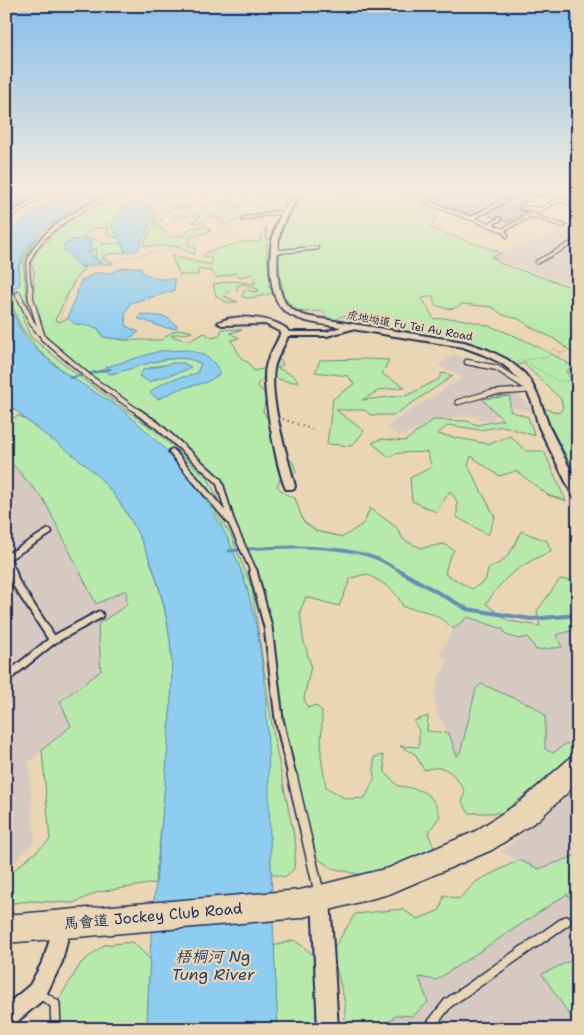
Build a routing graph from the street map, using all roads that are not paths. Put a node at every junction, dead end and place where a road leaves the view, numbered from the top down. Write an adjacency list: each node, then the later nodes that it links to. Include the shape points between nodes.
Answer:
1 (46, 237): 11 (lane, via 28,262 31,299)
2 (276, 237): 5 (street, 虎地坳道 Fu Tei Au Road)
3 (578, 240): 6 (lane)
4 (317, 248): 5 (lane)
5 (275, 252): 9 (street, 虎地坳道 Fu Tei Au Road, via 278,297 284,307 306,318)
6 (537, 262)
7 (18, 294): 11 (lane)
8 (222, 323): 10 (street, via 244,320 277,325)
9 (350, 326): 10 (street, via 327,334); 13 (street, 虎地坳道 Fu Tei Au Road, via 464,345 487,352 520,373)
10 (284, 334): 16 (street, via 270,367 270,376)
11 (43, 337): 18 (lane, via 89,377 157,426 218,481)
12 (467, 362): 13 (lane, via 497,368)
13 (531, 390): 14 (lane, via 490,393); 17 (street, 虎地坳道 Fu Tei Au Road, via 544,427)
14 (458, 402)
15 (172, 452): 18 (lane)
16 (290, 486)
17 (578, 496)
18 (232, 524): 25 (lane, via 254,573 268,627 279,719)
19 (49, 532): 20 (lane)
20 (7, 555): 22 (lane, via 15,582)
21 (98, 615): 22 (lane)
22 (53, 640): 23 (lane)
23 (6, 678)
24 (578, 766): 25 (main road, 馬會道 Jockey Club Road, via 529,811 482,841 389,881)
25 (310, 901): 27 (main road, 馬會道 Jockey Club Road); 31 (street)
26 (566, 921): 33 (lane, via 448,1003)
27 (62, 924): 28 (main road, 馬會道 Jockey Club Road); 29 (street, via 53,962)
28 (6, 929)
29 (37, 992): 30 (street); 32 (lane, via 55,1004)
30 (6, 1018)
31 (329, 1028)
32 (56, 1029)
33 (428, 1029)

